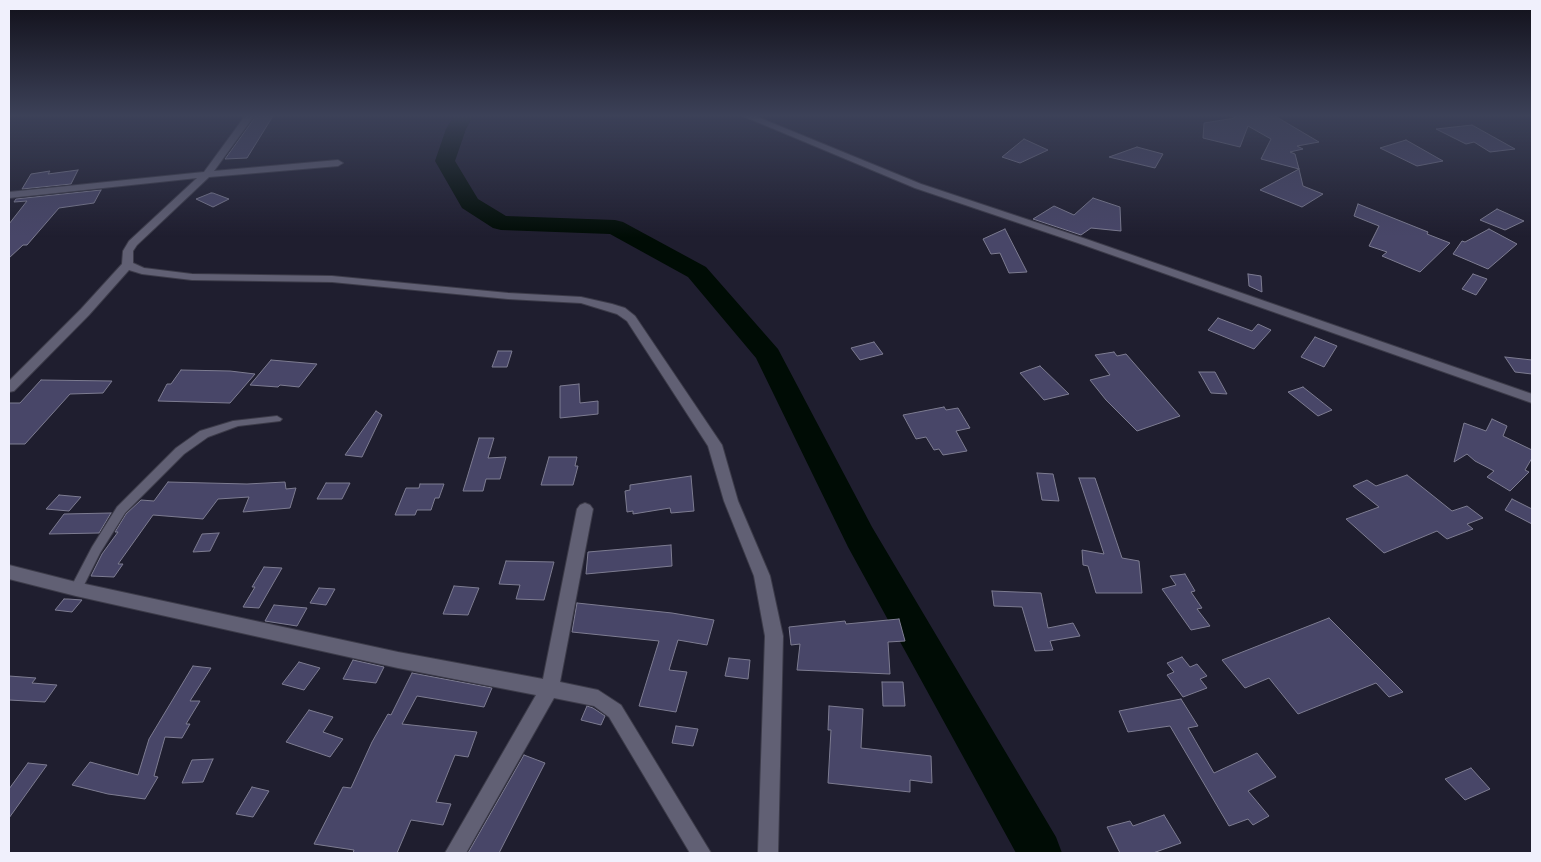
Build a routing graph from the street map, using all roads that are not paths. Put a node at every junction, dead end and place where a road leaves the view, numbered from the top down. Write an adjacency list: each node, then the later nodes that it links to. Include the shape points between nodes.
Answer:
1 (220, 156): 4 (street)
2 (845, 156): 10 (street, via 918,186)
3 (338, 164): 4 (street)
4 (207, 174): 5 (street); 6 (street, via 133,244 128,250)
5 (9, 195)
6 (126, 264): 8 (street, via 85,312); 20 (street, via 142,271 192,277 332,279 581,300 608,306 631,319 714,445 731,501 762,576 774,636)
7 (9, 370): 8 (street)
8 (26, 371): 9 (street)
9 (9, 388)
10 (1516, 394): 11 (street); 12 (street)
11 (1532, 399)
12 (1532, 404)
13 (277, 419): 16 (lane, via 236,423 204,434 180,451 121,510)
14 (585, 509): 17 (street)
15 (9, 572): 16 (street)
16 (76, 589): 17 (street, via 398,660)
17 (550, 688): 18 (street); 19 (street, via 598,698 615,711)
18 (455, 853)
19 (701, 853)
20 (768, 853)

